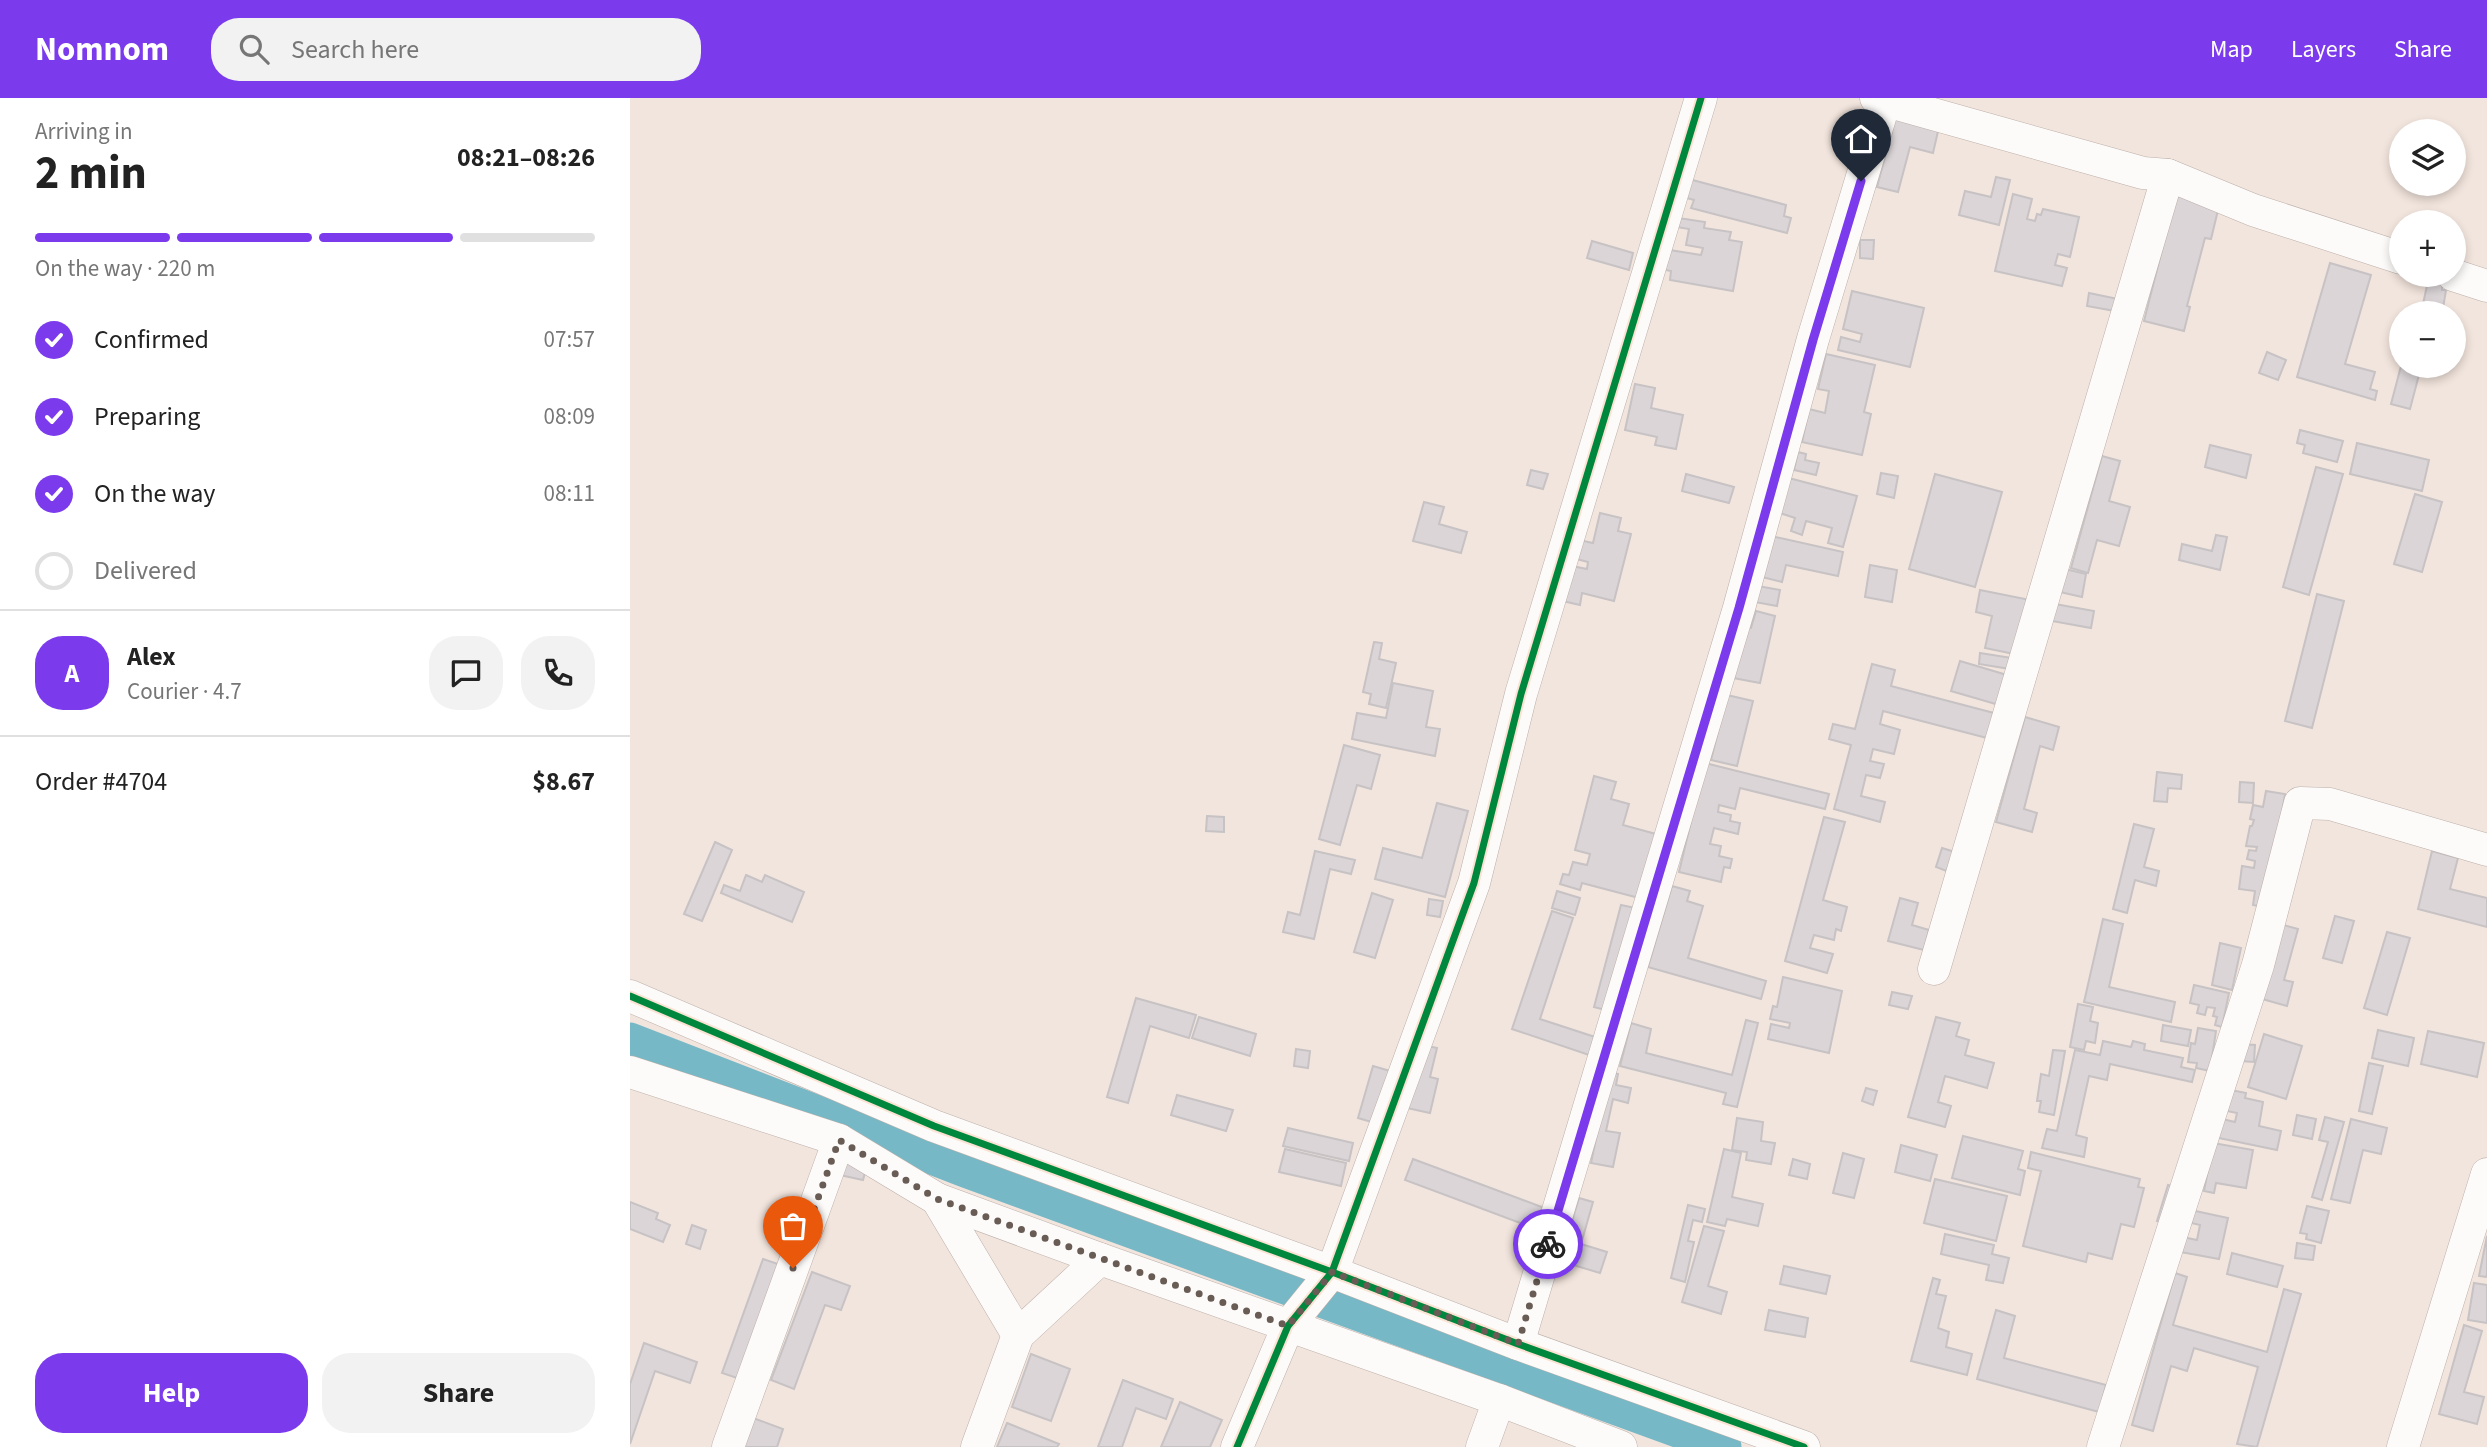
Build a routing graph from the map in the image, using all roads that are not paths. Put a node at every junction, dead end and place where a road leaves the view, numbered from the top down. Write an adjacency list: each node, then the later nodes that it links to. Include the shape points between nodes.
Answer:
1 (1701, 98): 15 (street, via 1521,694 1474,883)
2 (1880, 99): 3 (street, via 2143,173); 18 (street, via 1739,608)
3 (2168, 175): 4 (street, via 2253,210); 8 (street)
4 (2389, 254)
5 (2466, 279): 6 (street)
6 (2487, 286)
7 (2487, 850): 26 (street, via 2330,804 2300,803 2258,965)
8 (1934, 969)
9 (630, 996): 15 (street, via 934,1126)
10 (631, 1075): 11 (street)
11 (839, 1140): 13 (street); 20 (street)
12 (2487, 1174): 27 (street)
13 (937, 1199): 14 (street); 17 (street)
14 (1100, 1259): 16 (street); 17 (street)
15 (1332, 1272): 16 (street); 18 (street)
16 (1288, 1326): 19 (street); 22 (street)
17 (1018, 1335): 21 (street)
18 (1518, 1344): 25 (street)
19 (1499, 1401): 23 (street); 24 (street)
20 (728, 1447)
21 (977, 1447)
22 (1237, 1447)
23 (1482, 1447)
24 (1620, 1447)
25 (1804, 1447)
26 (2102, 1447)
27 (2403, 1447)

